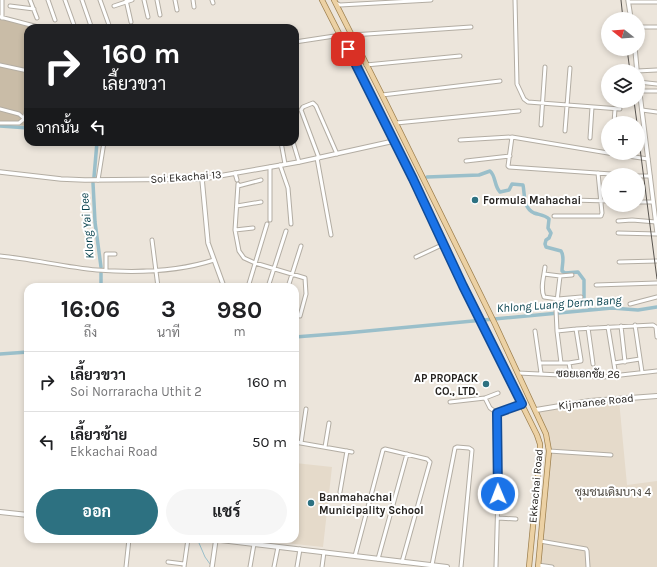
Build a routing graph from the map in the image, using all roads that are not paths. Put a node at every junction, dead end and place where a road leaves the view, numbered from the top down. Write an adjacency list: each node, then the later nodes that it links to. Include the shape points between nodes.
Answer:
1 (2, 0): 26 (street)
2 (30, 0): 22 (street)
3 (48, 0): 29 (street)
4 (65, 0): 32 (street)
5 (82, 0): 33 (street)
6 (100, 0): 34 (street)
7 (132, 0): 15 (street)
8 (144, 0): 27 (street)
9 (157, 0): 25 (street)
10 (175, 0): 23 (street)
11 (193, 0): 21 (street)
12 (322, 0): 38 (main road, Ekkachai Road)
13 (431, 0): 17 (street, via 340,5)
14 (514, 0): 55 (street, via 517,84 528,102)
15 (126, 1): 20 (street); 30 (street)
16 (628, 1): 18 (street); 24 (street)
17 (335, 2): 39 (main road, Ekkachai Road)
18 (657, 2)
19 (10, 6): 22 (street)
20 (114, 6)
21 (194, 6)
22 (34, 9): 28 (street)
23 (177, 10)
24 (630, 12)
25 (160, 15)
26 (1, 17): 31 (street)
27 (148, 17)
28 (37, 18)
29 (55, 20)
30 (131, 22)
31 (27, 24)
32 (73, 24)
33 (90, 24)
34 (108, 24)
35 (472, 27): 39 (street)
36 (645, 27): 37 (street)
37 (657, 27)
38 (341, 35): 40 (street); 73 (main road, Ekkachai Road)
39 (352, 35): 43 (main road, Ekkachai Road)
40 (299, 41)
41 (460, 56): 43 (street)
42 (0, 64): 46 (street)
43 (366, 65): 54 (main road, Ekkachai Road)
44 (545, 66): 55 (street)
45 (570, 68): 56 (street)
46 (24, 70)
47 (657, 70): 48 (street)
48 (645, 71)
49 (500, 81): 54 (street)
50 (645, 83): 51 (street)
51 (657, 84)
52 (645, 91): 53 (street)
53 (657, 91)
54 (382, 95): 67 (main road, Ekkachai Road)
55 (543, 103): 56 (street); 68 (street)
56 (567, 105): 57 (street); 69 (street)
57 (592, 107): 59 (street); 71 (street)
58 (0, 109): 65 (street, via 19,114)
59 (615, 109): 60 (street); 64 (street)
60 (620, 109)
61 (519, 110): 67 (street)
62 (642, 110): 63 (street); 82 (street)
63 (657, 112)
64 (614, 116)
65 (24, 119): 66 (street, via 19,123)
66 (0, 123)
67 (396, 123): 164 (main road, Ekkachai Road)
68 (541, 125)
69 (565, 131)
70 (512, 137): 72 (street); 77 (street); 79 (street)
71 (590, 138)
72 (460, 140)
73 (394, 141): 78 (street, Soi Ekachai 13); 118 (main road, Ekkachai Road)
74 (103, 146): 95 (street)
75 (282, 146): 85 (street)
76 (294, 146): 84 (street)
77 (601, 152)
78 (337, 154): 80 (street, Soi Ekachai 13); 80 (street, via 316,106 312,103 301,110)
79 (510, 156): 83 (street); 89 (street, via 509,167)
80 (318, 158): 84 (street, Soi Ekachai 13); 116 (street)
81 (645, 159): 82 (street)
82 (648, 159): 93 (street)
83 (466, 161)
84 (299, 162): 85 (street, Soi Ekachai 13)
85 (286, 164): 86 (street, Soi Ekachai 13)
86 (280, 165): 87 (street, Soi Ekachai 13); 110 (street, via 288,188)
87 (270, 167): 91 (street, Soi Ekachai 13); 106 (street)
88 (0, 172): 95 (street, Soi Ekachai 13, via 61,179)
89 (598, 173): 90 (street); 99 (street)
90 (601, 173)
91 (235, 174): 94 (street, Soi Ekachai 13); 97 (street)
92 (645, 176): 93 (street)
93 (650, 176): 102 (street)
94 (202, 179): 95 (street, Soi Ekachai 13); 123 (street, via 206,236)
95 (98, 180)
96 (261, 180): 97 (street)
97 (237, 183): 103 (street)
98 (535, 199): 99 (street)
99 (601, 201)
100 (261, 202): 103 (street)
101 (645, 202): 102 (street)
102 (653, 202): 108 (street)
103 (237, 206): 112 (street)
104 (602, 212): 105 (street, via 600,216)
105 (554, 216)
106 (270, 220)
107 (618, 221): 108 (street)
108 (656, 222): 115 (street)
109 (267, 224): 126 (street)
110 (291, 224)
111 (253, 228): 112 (street)
112 (235, 230): 126 (street, via 242,256)
113 (286, 231): 128 (street)
114 (618, 233): 115 (street)
115 (657, 233)
116 (331, 235)
117 (152, 240): 130 (street)
118 (444, 244): 122 (street); 172 (main road, Ekkachai Road)
119 (301, 246): 131 (street)
120 (115, 254): 129 (street, via 106,254)
121 (0, 256): 129 (street)
122 (416, 257)
123 (214, 260): 130 (street); 136 (street)
124 (619, 262): 125 (street)
125 (657, 262)
126 (255, 263): 128 (street); 137 (street)
127 (545, 267): 132 (street)
128 (275, 268): 131 (street); 138 (street)
129 (106, 270): 130 (street)
130 (156, 271): 135 (street)
131 (292, 274): 139 (street); 146 (street, via 303,276 305,279 306,294)
132 (544, 274): 134 (street); 144 (street, via 543,296 546,299)
133 (572, 275): 134 (street)
134 (560, 276): 144 (street)
135 (158, 283)
136 (223, 283)
137 (249, 283)
138 (269, 283)
139 (289, 283)
140 (657, 283): 141 (street)
141 (596, 285)
142 (581, 297): 144 (street)
143 (657, 297): 145 (street)
144 (558, 299): 153 (street)
145 (630, 304)
146 (300, 316)
147 (635, 325): 148 (street); 154 (street, via 654,325); 155 (street)
148 (621, 326): 149 (street); 156 (street)
149 (608, 327): 150 (street); 160 (street)
150 (588, 328): 151 (street); 161 (street)
151 (576, 329): 153 (street); 159 (street, via 581,361)
152 (535, 331): 157 (street)
153 (556, 331): 158 (street)
154 (657, 337)
155 (640, 360): 156 (street); 163 (street)
156 (625, 362): 160 (street)
157 (540, 363): 158 (street); 165 (street)
158 (561, 363): 159 (street)
159 (569, 363): 166 (street)
160 (614, 363): 167 (street)
161 (593, 364)
162 (657, 371): 163 (street, ซอยเอกชัย 26)
163 (642, 372): 167 (street, ซอยเอกชัย 26)
164 (518, 373): 165 (street, ซอยเอกชัย 26); 174 (main road, Ekkachai Road)
165 (541, 373): 166 (street, ซอยเอกชัย 26)
166 (571, 375): 167 (street, ซอยเอกชัย 26)
167 (616, 376)
168 (498, 393): 170 (street)
169 (657, 396): 174 (main road, Kijmanee Road, via 590,401)
170 (485, 398): 171 (street); 176 (street, via 490,408)
171 (450, 402)
172 (522, 404): 175 (main road, Ekkachai Road); 176 (street)
173 (306, 409): 178 (street)
174 (536, 410): 175 (main road); 181 (main road, Ekkachai Road, via 546,434)
175 (526, 412): 215 (main road, Ekkachai Road, via 540,444)
176 (497, 413): 188 (street)
177 (329, 423): 179 (street)
178 (301, 443): 179 (street)
179 (325, 447): 180 (street)
180 (347, 451): 182 (street); 185 (street)
181 (549, 451): 184 (street); 190 (main road, Ekkachai Road)
182 (352, 452)
183 (407, 454): 199 (street, via 383,450); 200 (street); 202 (street, via 430,462)
184 (611, 455)
185 (340, 492)
186 (0, 512): 187 (main road)
187 (24, 515)
188 (498, 518): 189 (street); 214 (street)
189 (516, 519)
190 (540, 541): 205 (main road, Ekkachai Road); 217 (street, via 586,549)
191 (129, 543): 206 (street)
192 (187, 543): 203 (street)
193 (215, 543): 207 (street)
194 (246, 543): 195 (main road)
195 (254, 544): 196 (main road); 208 (street)
196 (278, 547): 197 (main road); 209 (street)
197 (300, 549): 198 (main road); 210 (street)
198 (324, 552): 199 (main road); 211 (street)
199 (355, 556): 200 (main road)
200 (378, 559): 202 (main road)
201 (168, 562): 203 (street)
202 (402, 562): 204 (main road)
203 (184, 565)
204 (432, 565): 212 (main road); 213 (street, via 456,448 469,448 472,450)
205 (538, 566): 216 (street)
206 (126, 567)
207 (212, 567)
208 (250, 567)
209 (274, 567)
210 (297, 567)
211 (322, 567)
212 (447, 567)
213 (461, 567)
214 (496, 567)
215 (529, 567)
216 (552, 567)
217 (588, 567)

